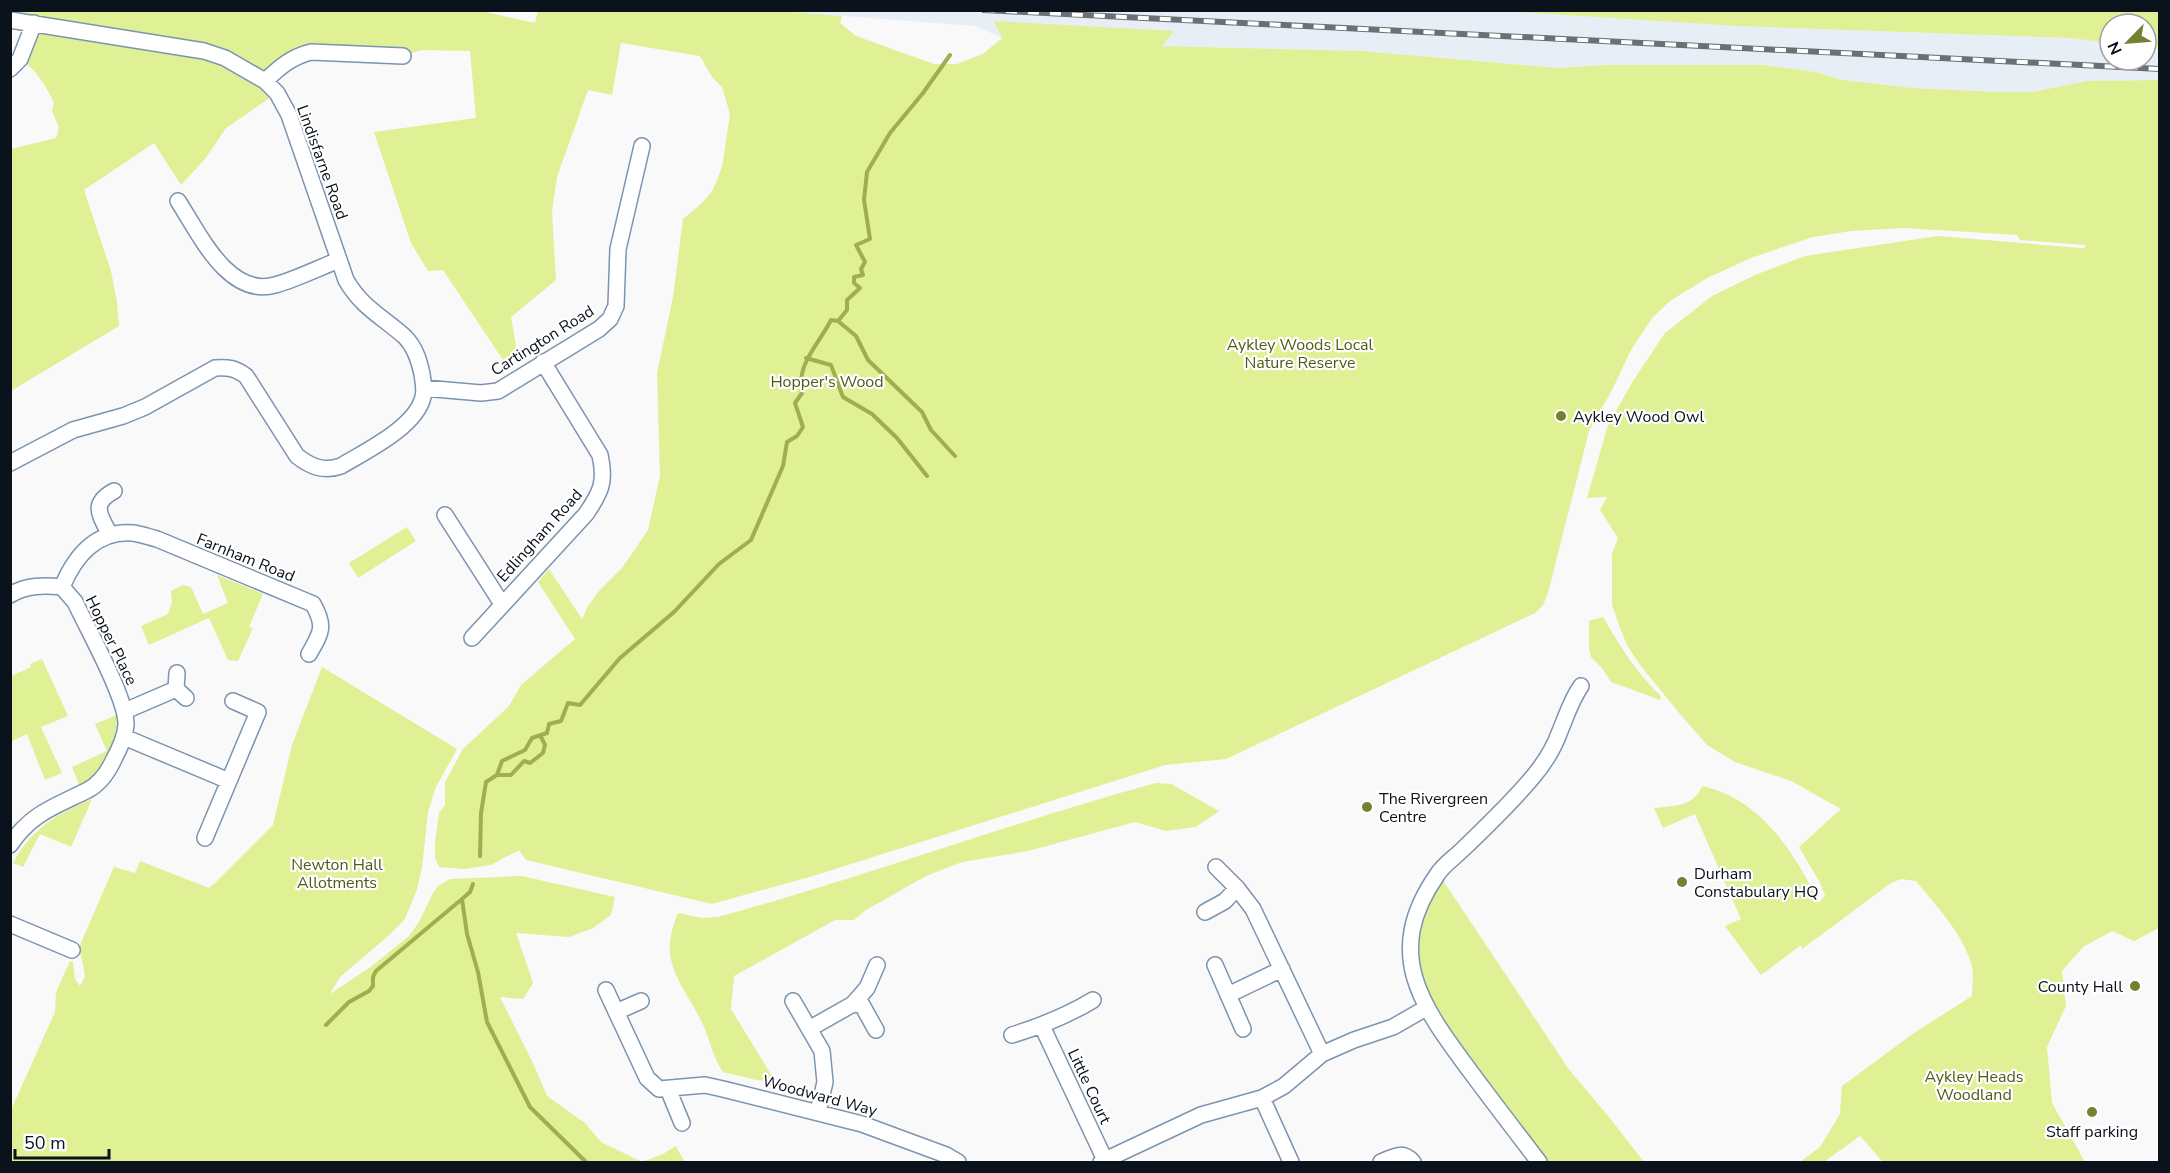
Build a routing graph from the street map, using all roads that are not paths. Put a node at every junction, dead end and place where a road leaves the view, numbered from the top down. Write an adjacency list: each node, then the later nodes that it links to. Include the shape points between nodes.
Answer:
1 (10, 20): 2 (street, Lindisfarne Road)
2 (34, 23): 4 (street, via 20,59); 5 (street, Lindisfarne Road, via 204,51)
3 (403, 56): 5 (street, via 311,52 286,62)
4 (10, 69)
5 (265, 81): 8 (street, Lindisfarne Road, via 289,115)
6 (642, 146): 9 (street, Cartington Road, via 618,249 616,306 599,329)
7 (178, 201): 8 (street, via 221,266 244,282 274,285)
8 (339, 260): 10 (street, Lindisfarne Road, via 354,294 411,344)
9 (543, 362): 10 (street, Cartington Road, via 498,390 481,393); 17 (street, Edlingham Road, via 600,455 603,484 586,514)
10 (424, 388): 11 (street, via 416,411 394,433 331,470 308,465 297,456 246,376 226,367 215,368 145,407 73,430)
11 (10, 463)
12 (114, 491): 14 (street, via 99,502 98,512)
13 (445, 515): 17 (street, Edlingham Road)
14 (110, 535): 15 (street, Farnham Road, via 82,551 70,566); 19 (street, Farnham Road, via 134,533 157,539 313,604 322,631)
15 (62, 587): 16 (street, via 31,587); 23 (street, Hopper Place, via 75,602)
16 (10, 596)
17 (502, 604): 18 (street, Edlingham Road)
18 (472, 638)
19 (309, 654)
20 (177, 672): 23 (street, Hopper Place, via 181,694)
21 (1581, 686): 42 (street, via 1547,759 1444,867 1423,896 1412,928 1411,959)
22 (233, 701): 25 (street, via 258,712)
23 (125, 711): 24 (street, Hopper Place)
24 (124, 737): 25 (street); 27 (street, via 100,782 36,816)
25 (229, 781): 26 (street)
26 (205, 838)
27 (10, 845)
28 (1215, 867): 29 (street)
29 (1236, 888): 30 (street, via 1225,901); 35 (street, via 1253,909)
30 (1205, 912)
31 (10, 924): 32 (street)
32 (72, 950)
33 (877, 965): 41 (street, via 867,988)
34 (1215, 965): 37 (street)
35 (1282, 969): 37 (street); 49 (street)
36 (606, 990): 43 (street)
37 (1228, 995): 46 (street)
38 (1093, 1000): 44 (street)
39 (641, 1001): 43 (street)
40 (793, 1001): 45 (street)
41 (853, 1004): 45 (street); 47 (street, via 861,1005)
42 (1426, 1008): 49 (street, via 1393,1027); 59 (street)
43 (616, 1012): 50 (street, via 647,1078 659,1089)
44 (1042, 1026): 48 (street); 55 (street, Little Court)
45 (809, 1029): 52 (street, via 822,1051 825,1082)
46 (1243, 1029)
47 (876, 1030)
48 (1012, 1035)
49 (1322, 1054): 51 (street, via 1284,1086)
50 (668, 1089): 52 (street, Woodward Way, via 705,1085); 53 (street)
51 (1262, 1098): 55 (street, via 1201,1115); 56 (street)
52 (818, 1112): 54 (street, Woodward Way, via 903,1138)
53 (682, 1123)
54 (958, 1162)
55 (1103, 1162)
56 (1291, 1162)
57 (1381, 1162): 58 (street, via 1399,1154)
58 (1413, 1162)
59 (1539, 1162)

